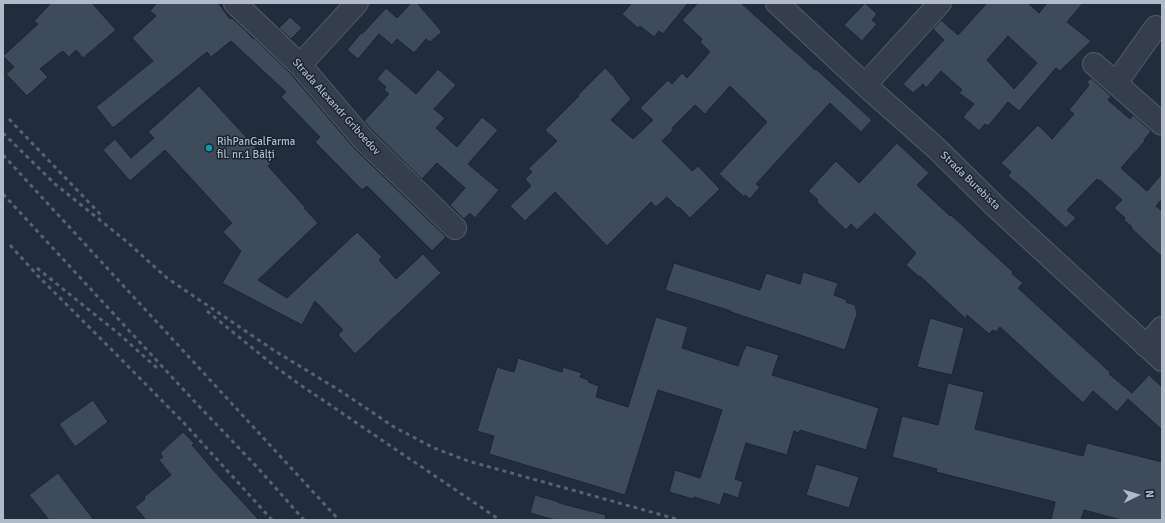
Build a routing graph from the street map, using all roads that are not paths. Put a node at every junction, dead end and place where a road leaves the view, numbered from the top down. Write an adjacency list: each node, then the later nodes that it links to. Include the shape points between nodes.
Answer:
1 (235, 3): 7 (street, Strada Alexandr Griboedov)
2 (358, 3): 7 (street)
3 (777, 3): 8 (street, Strada Burebista)
4 (940, 3): 8 (street)
5 (1156, 27): 9 (street)
6 (1094, 64): 9 (street)
7 (300, 65): 11 (street, Strada Alexandr Griboedov, via 363,139)
8 (865, 85): 13 (street, Strada Burebista, via 936,148)
9 (1118, 85): 10 (street)
10 (1162, 124)
11 (455, 228)
12 (1162, 328): 13 (street)
13 (1146, 346): 14 (street, Strada Burebista)
14 (1162, 360)

